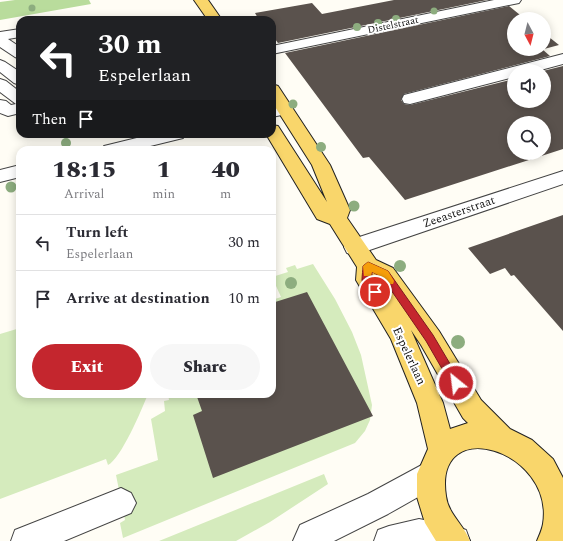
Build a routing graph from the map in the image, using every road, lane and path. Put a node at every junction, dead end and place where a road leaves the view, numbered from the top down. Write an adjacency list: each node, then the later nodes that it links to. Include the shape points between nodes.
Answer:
1 (201, 0): 3 (main road)
2 (514, 0): 7 (street, Distelstraat)
3 (212, 16)
4 (16, 34): 5 (street)
5 (0, 36)
6 (0, 40): 8 (street)
7 (276, 49)
8 (16, 51)
9 (563, 59): 10 (street)
10 (545, 64)
11 (0, 65): 13 (street)
12 (507, 74): 16 (street)
13 (16, 77)
14 (0, 84): 15 (street)
15 (16, 97)
16 (410, 99)
17 (0, 105): 18 (street, via 8,111)
18 (16, 109)
19 (278, 110): 26 (main road, via 321,166 340,210)
20 (276, 136): 26 (main road, via 324,214)
21 (160, 138): 22 (street)
22 (127, 146)
23 (16, 172): 24 (street)
24 (0, 176)
25 (563, 177): 27 (street, Zeeasterstraat)
26 (337, 219): 27 (main road)
27 (362, 256): 28 (main road, Espelerlaan, via 385,274 430,338 472,409); 29 (main road, Espelerlaan, via 367,280 401,334 430,403)
28 (500, 438): 29 (main road, via 468,436 453,441); 31 (main road, via 531,456 544,470 553,486 558,504)
29 (436, 462): 33 (street, via 378,504 311,536); 35 (main road, Espelerlaan, via 430,490 434,508 442,525)
30 (121, 503): 32 (street)
31 (558, 530)
32 (26, 541)
33 (308, 541)
34 (389, 541): 35 (street, via 419,534)
35 (455, 541)

